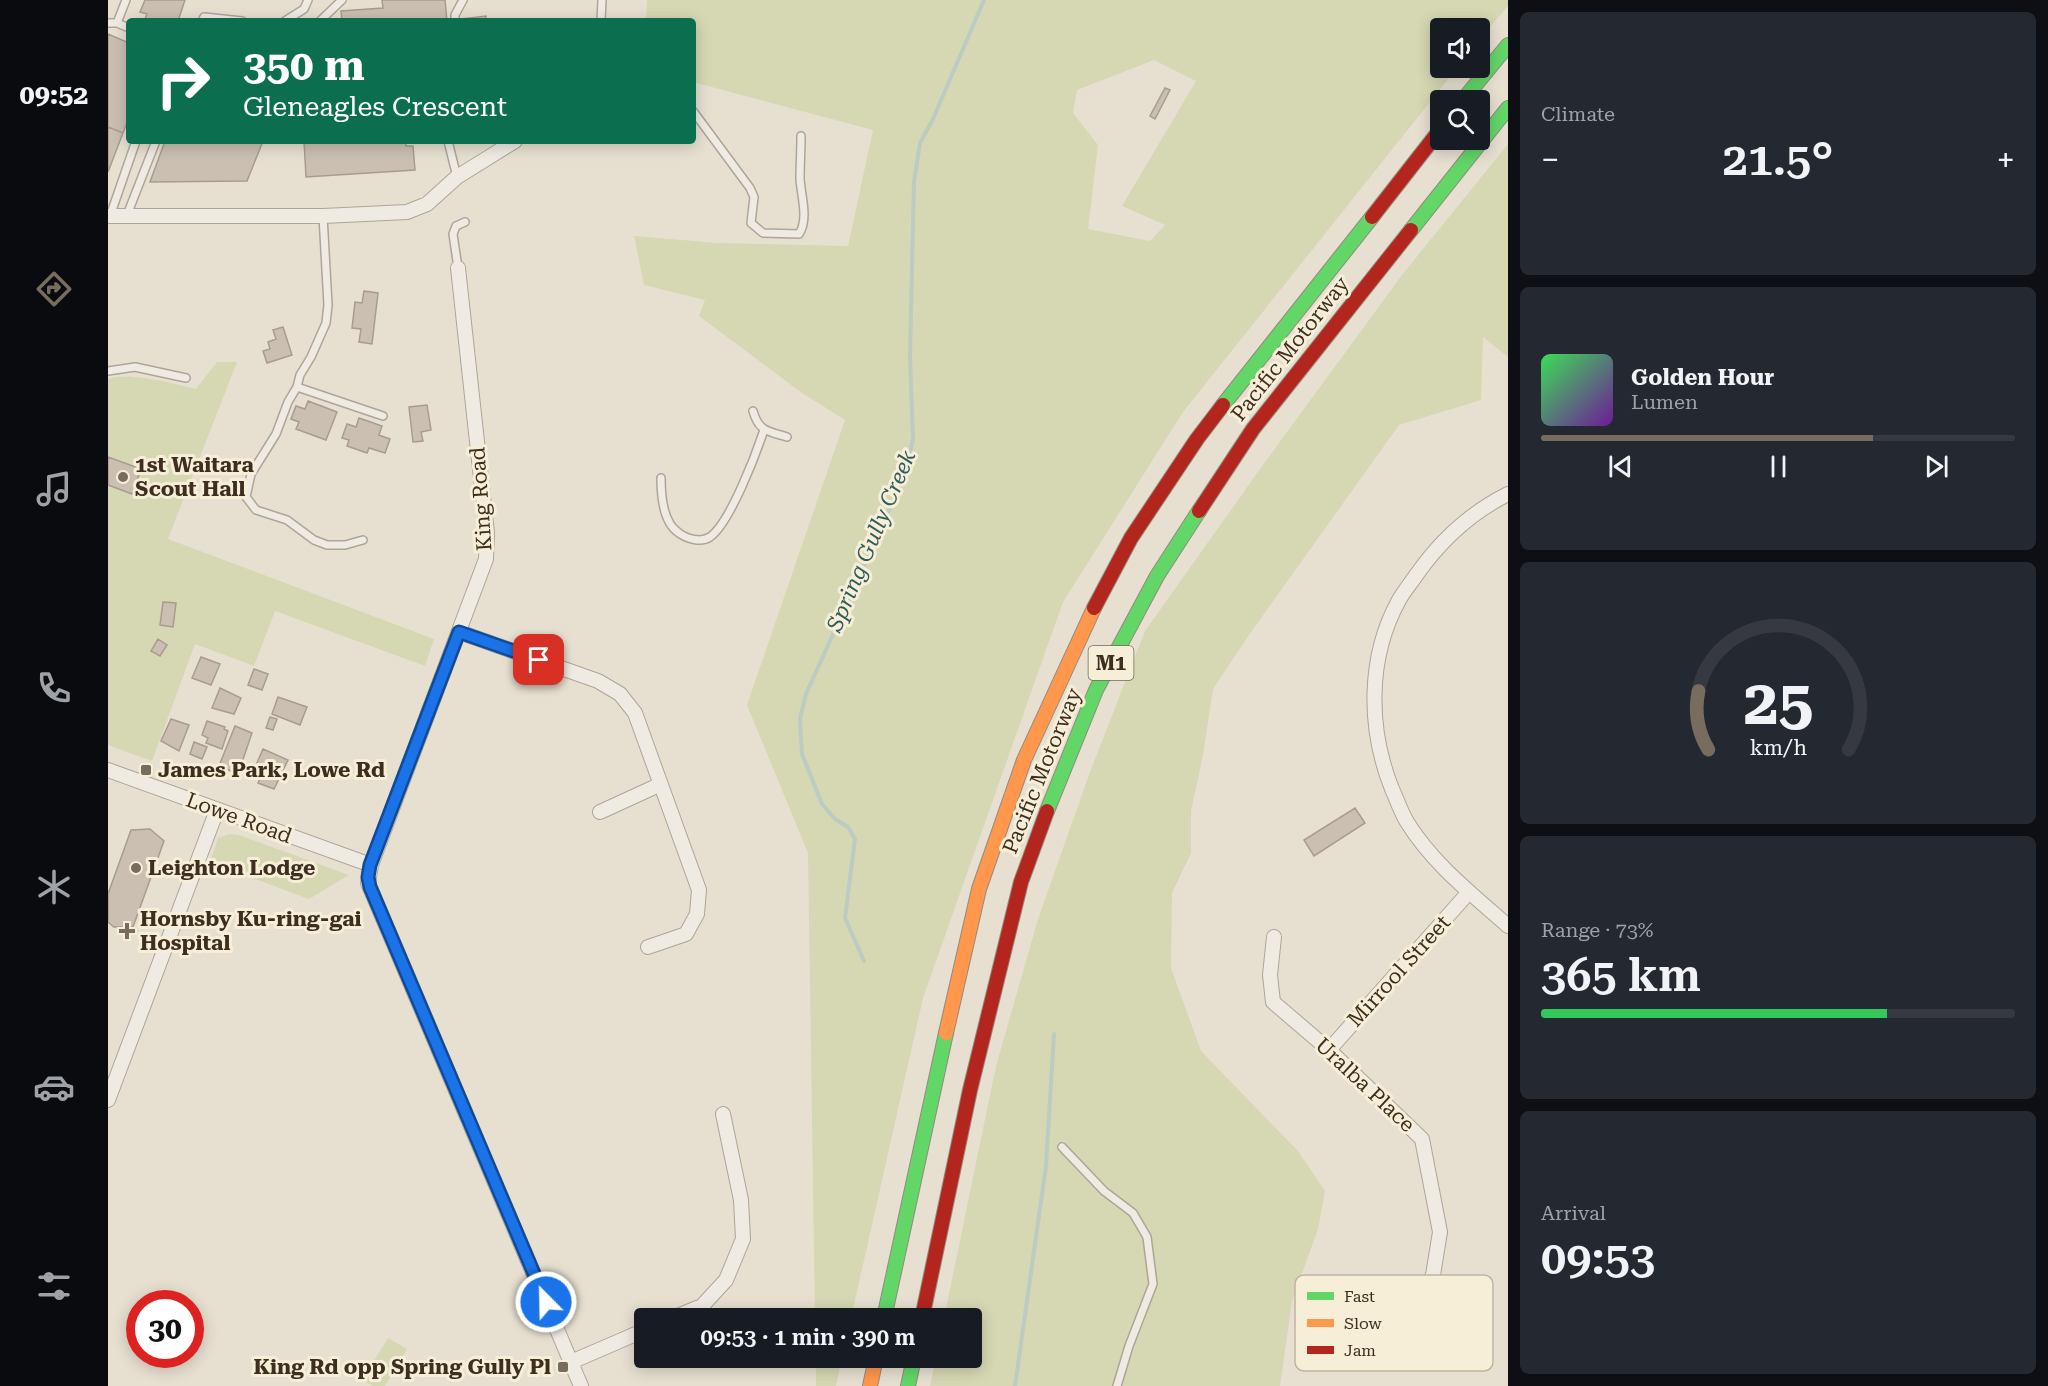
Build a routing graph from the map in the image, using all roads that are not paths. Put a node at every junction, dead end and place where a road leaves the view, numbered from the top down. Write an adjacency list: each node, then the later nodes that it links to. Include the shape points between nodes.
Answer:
1 (126, 0): 13 (lane)
2 (308, 0): 8 (lane, via 304,9)
3 (342, 0): 9 (lane)
4 (463, 0): 10 (lane)
5 (602, 0): 11 (lane)
6 (203, 18): 7 (lane)
7 (219, 18)
8 (290, 18)
9 (323, 18)
10 (455, 18)
11 (601, 18)
12 (108, 23): 13 (lane)
13 (117, 23): 14 (lane)
14 (126, 27)
15 (1508, 45): 16 (highway)
16 (1471, 90)
17 (1508, 108): 58 (highway, Pacific Motorway / M1, via 1253,429 1158,576 1096,690 1021,882 969,1090)
18 (696, 115): 19 (lane, via 750,188 754,197 751,223 763,233 799,234 803,228)
19 (801, 136)
20 (1430, 143): 57 (highway, Pacific Motorway / M1, via 1197,439 1131,538 1088,620 1024,760 979,888)
21 (135, 144): 27 (lane)
22 (155, 144): 26 (lane)
23 (448, 144): 25 (lane)
24 (509, 144): 25 (street)
25 (457, 177): 28 (street, via 427,204 407,212)
26 (127, 215): 27 (street); 28 (street)
27 (109, 216)
28 (323, 216): 33 (lane, via 328,314)
29 (465, 222): 30 (lane, via 456,226 453,234)
30 (458, 268): 41 (street, King Road, via 487,533 486,559)
31 (108, 371): 32 (lane, via 135,368)
32 (186, 378)
33 (297, 387): 35 (lane); 40 (lane, via 276,434 251,474 246,497 256,510 287,520 327,545)
34 (753, 411): 36 (lane)
35 (383, 416)
36 (764, 430): 37 (lane); 38 (lane, via 727,515 709,537 687,538 672,526 663,502)
37 (787, 437)
38 (661, 478)
39 (1508, 494): 47 (street, via 1447,536 1422,567 1399,600 1376,672 1374,716 1380,757 1395,797 1425,847)
40 (363, 540)
41 (459, 632): 43 (street, via 598,681 620,694 635,713); 46 (street, King Road)
42 (108, 770): 44 (street, Lowe Road)
43 (659, 785): 45 (street); 50 (street, via 699,890 697,914 686,934)
44 (217, 810): 46 (street, Lowe Road); 52 (street)
45 (600, 812)
46 (370, 865): 60 (street, King Road, via 370,887)
47 (1469, 892): 48 (street); 51 (street, Mirrool Street)
48 (1508, 926)
49 (1274, 937): 51 (street, Uralba Place, via 1270,975 1273,1002)
50 (648, 947)
51 (1329, 1050): 55 (street, Uralba Place, via 1422,1139 1440,1232)
52 (108, 1100)
53 (723, 1114): 56 (street, via 741,1200 743,1239 726,1280)
54 (1062, 1147): 66 (lane, via 1132,1214 1147,1237 1153,1284)
55 (1433, 1275)
56 (697, 1308)
57 (886, 1308)
58 (924, 1308)
59 (634, 1335): 60 (street)
60 (571, 1362): 63 (street, King Road)
61 (874, 1368): 64 (highway)
62 (912, 1368): 65 (highway)
63 (581, 1386)
64 (870, 1386)
65 (908, 1386)
66 (1116, 1386)

